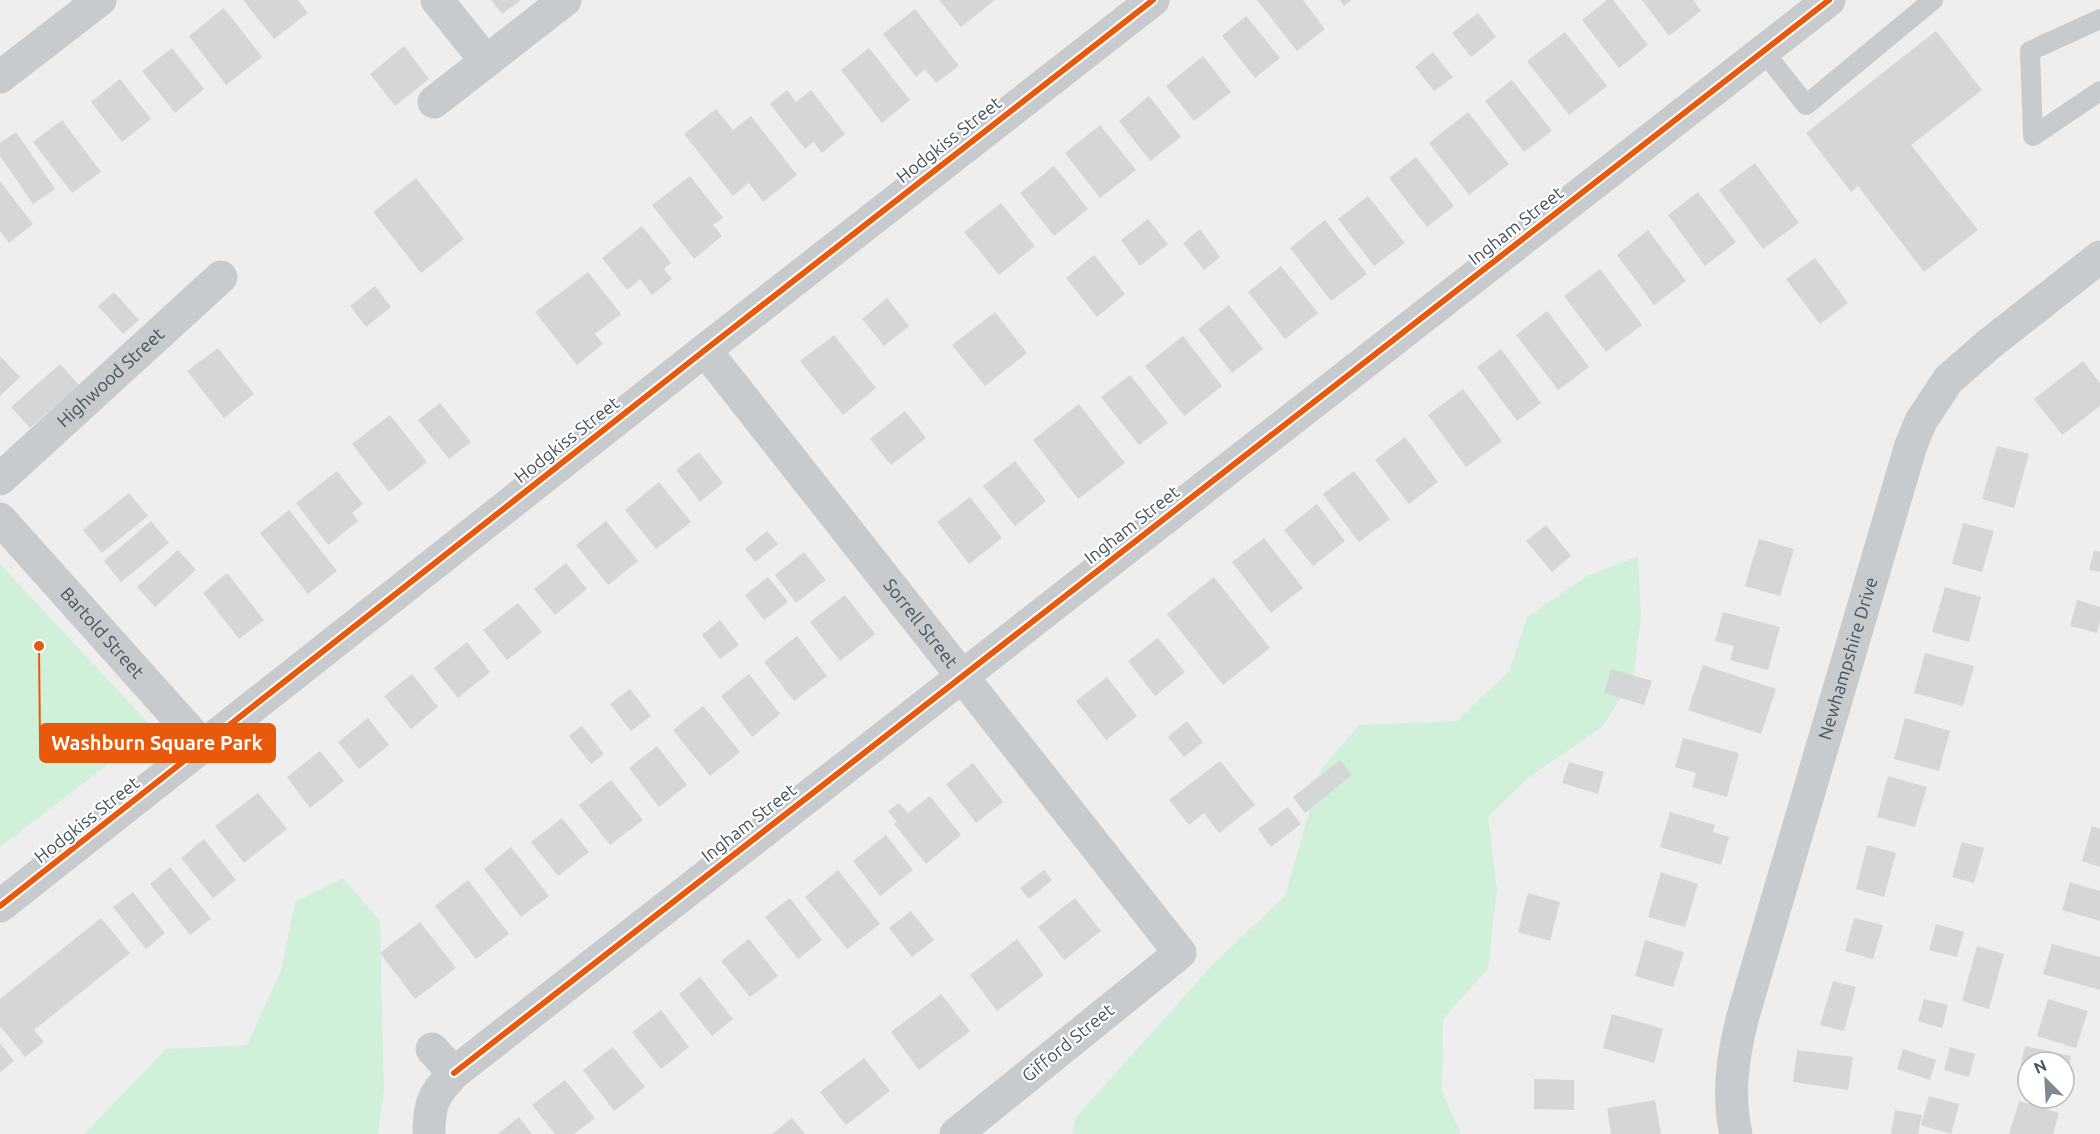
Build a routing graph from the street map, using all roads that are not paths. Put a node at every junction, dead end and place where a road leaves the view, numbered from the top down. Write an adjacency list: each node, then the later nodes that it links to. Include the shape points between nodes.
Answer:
1 (100, 0): 10 (street)
2 (437, 0): 9 (street)
3 (565, 0): 9 (street)
4 (1154, 0): 15 (street, Hodgkiss Street)
5 (1829, 0): 8 (street, Ingham Street)
6 (1933, 0): 8 (lane, via 1806,105)
7 (2100, 19): 11 (lane, via 2030,51 2033,135)
8 (1764, 51): 18 (street, Ingham Street)
9 (486, 61): 12 (street)
10 (0, 77)
11 (2100, 91)
12 (434, 102)
13 (2100, 257): 26 (street, Newhampshire Drive, via 1948,380 1914,437 1743,1016 1731,1086)
14 (222, 277): 16 (street, Highwood Street)
15 (705, 350): 18 (street, Sorrell Street); 19 (street, Hodgkiss Street)
16 (0, 479)
17 (0, 519): 19 (street, Bartold Street)
18 (962, 676): 21 (street, Sorrell Street); 23 (street, Ingham Street)
19 (204, 747): 20 (street, Hodgkiss Street)
20 (0, 906)
21 (1180, 953): 25 (street, Gifford Street)
22 (432, 1048): 23 (street)
23 (454, 1073): 24 (street, Ingham Street, via 438,1090 429,1111)
24 (429, 1134)
25 (956, 1134)
26 (1736, 1134)

